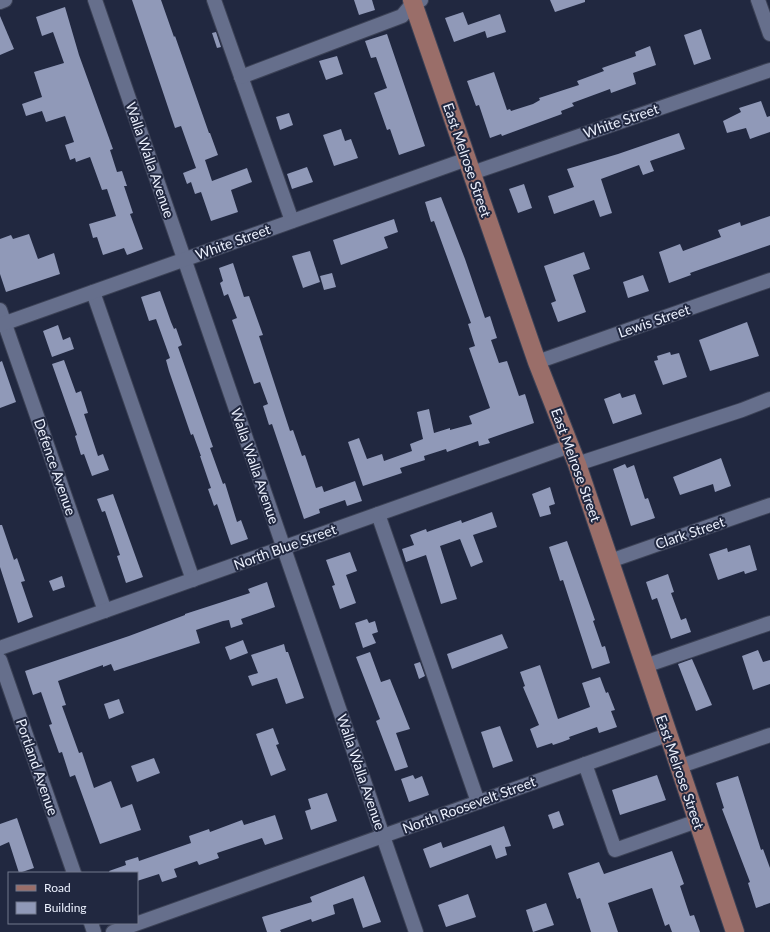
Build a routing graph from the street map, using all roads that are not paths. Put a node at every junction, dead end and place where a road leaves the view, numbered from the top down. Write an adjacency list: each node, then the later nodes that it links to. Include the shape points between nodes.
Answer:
1 (5, 0): 6 (street)
2 (95, 0): 12 (street, Walla Walla Avenue)
3 (214, 0): 9 (street)
4 (758, 0): 7 (street)
5 (415, 1): 9 (street, via 402,16); 10 (main road, East Melrose Street)
6 (0, 2)
7 (770, 34)
8 (770, 70): 10 (street, White Street)
9 (242, 77): 11 (street)
10 (469, 166): 11 (street, White Street); 17 (main road, East Melrose Street)
11 (292, 221): 12 (street, White Street)
12 (184, 259): 14 (street, White Street); 23 (street, Walla Walla Avenue)
13 (770, 280): 17 (street, Lewis Street)
14 (93, 292): 16 (street, White Street); 25 (street)
15 (0, 310): 16 (street, Defence Avenue)
16 (2, 324): 26 (street, Defence Avenue)
17 (537, 362): 19 (main road, East Melrose Street)
18 (770, 399): 20 (street)
19 (570, 446): 20 (main road, East Melrose Street); 22 (street, North Blue Street)
20 (576, 464): 24 (main road, East Melrose Street)
21 (770, 506): 24 (street, Clark Street)
22 (378, 514): 23 (street, North Blue Street); 35 (street)
23 (284, 548): 25 (street, North Blue Street); 37 (street, Walla Walla Avenue)
24 (610, 561): 30 (main road, East Melrose Street)
25 (193, 580): 26 (street, North Blue Street)
26 (105, 611): 28 (street, North Blue Street)
27 (770, 623): 30 (street)
28 (0, 648)
29 (0, 660): 38 (street, Portland Avenue)
30 (645, 666): 31 (main road, East Melrose Street)
31 (667, 735): 33 (street, North Roosevelt Street); 34 (main road, East Melrose Street)
32 (770, 735): 34 (street)
33 (585, 764): 35 (street, North Roosevelt Street); 36 (street, via 615,850)
34 (678, 767): 36 (main road, East Melrose Street)
35 (478, 802): 37 (street, North Roosevelt Street)
36 (697, 821): 43 (main road, East Melrose Street)
37 (383, 836): 39 (street, North Roosevelt Street); 42 (street, Walla Walla Avenue)
38 (74, 872)
39 (138, 923)
40 (136, 924): 41 (street, North Roosevelt Street)
41 (113, 932)
42 (416, 932)
43 (735, 932)

